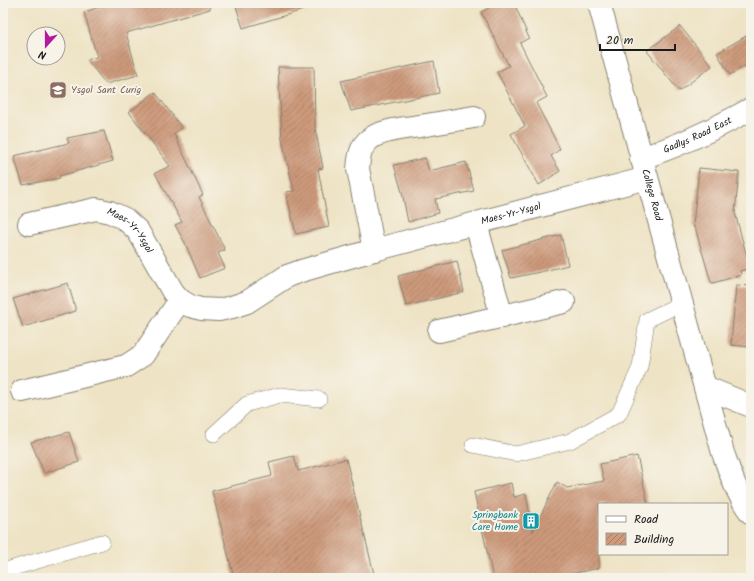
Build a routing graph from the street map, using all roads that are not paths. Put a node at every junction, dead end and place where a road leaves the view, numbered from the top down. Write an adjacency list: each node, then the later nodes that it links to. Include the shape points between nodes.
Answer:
1 (599, 3): 4 (street, College Road)
2 (751, 109): 4 (street, Gadlys Road East, via 662,152)
3 (474, 117): 7 (street, via 390,131 369,139 359,157 358,169)
4 (644, 168): 6 (street, Maes-Yr-Ysgol); 10 (street, College Road)
5 (29, 224): 8 (street, Maes-Yr-Ysgol, via 96,209 125,219 138,231)
6 (476, 224): 7 (street, Maes-Yr-Ysgol); 11 (street)
7 (374, 250): 8 (street, Maes-Yr-Ysgol, via 287,276 247,302 232,307 219,310 201,309)
8 (180, 300): 14 (street, via 143,355 126,366)
9 (564, 302): 11 (street)
10 (682, 303): 13 (street, College Road); 18 (lane, via 647,320 640,367 619,414 570,441 516,454)
11 (502, 317): 12 (street)
12 (439, 331)
13 (706, 387): 16 (street); 19 (street, College Road, via 733,483 742,502)
14 (22, 391)
15 (319, 399): 17 (lane, via 280,395 248,404)
16 (751, 406)
17 (214, 434)
18 (473, 446)
19 (751, 513)
20 (102, 542): 21 (lane)
21 (3, 571)

